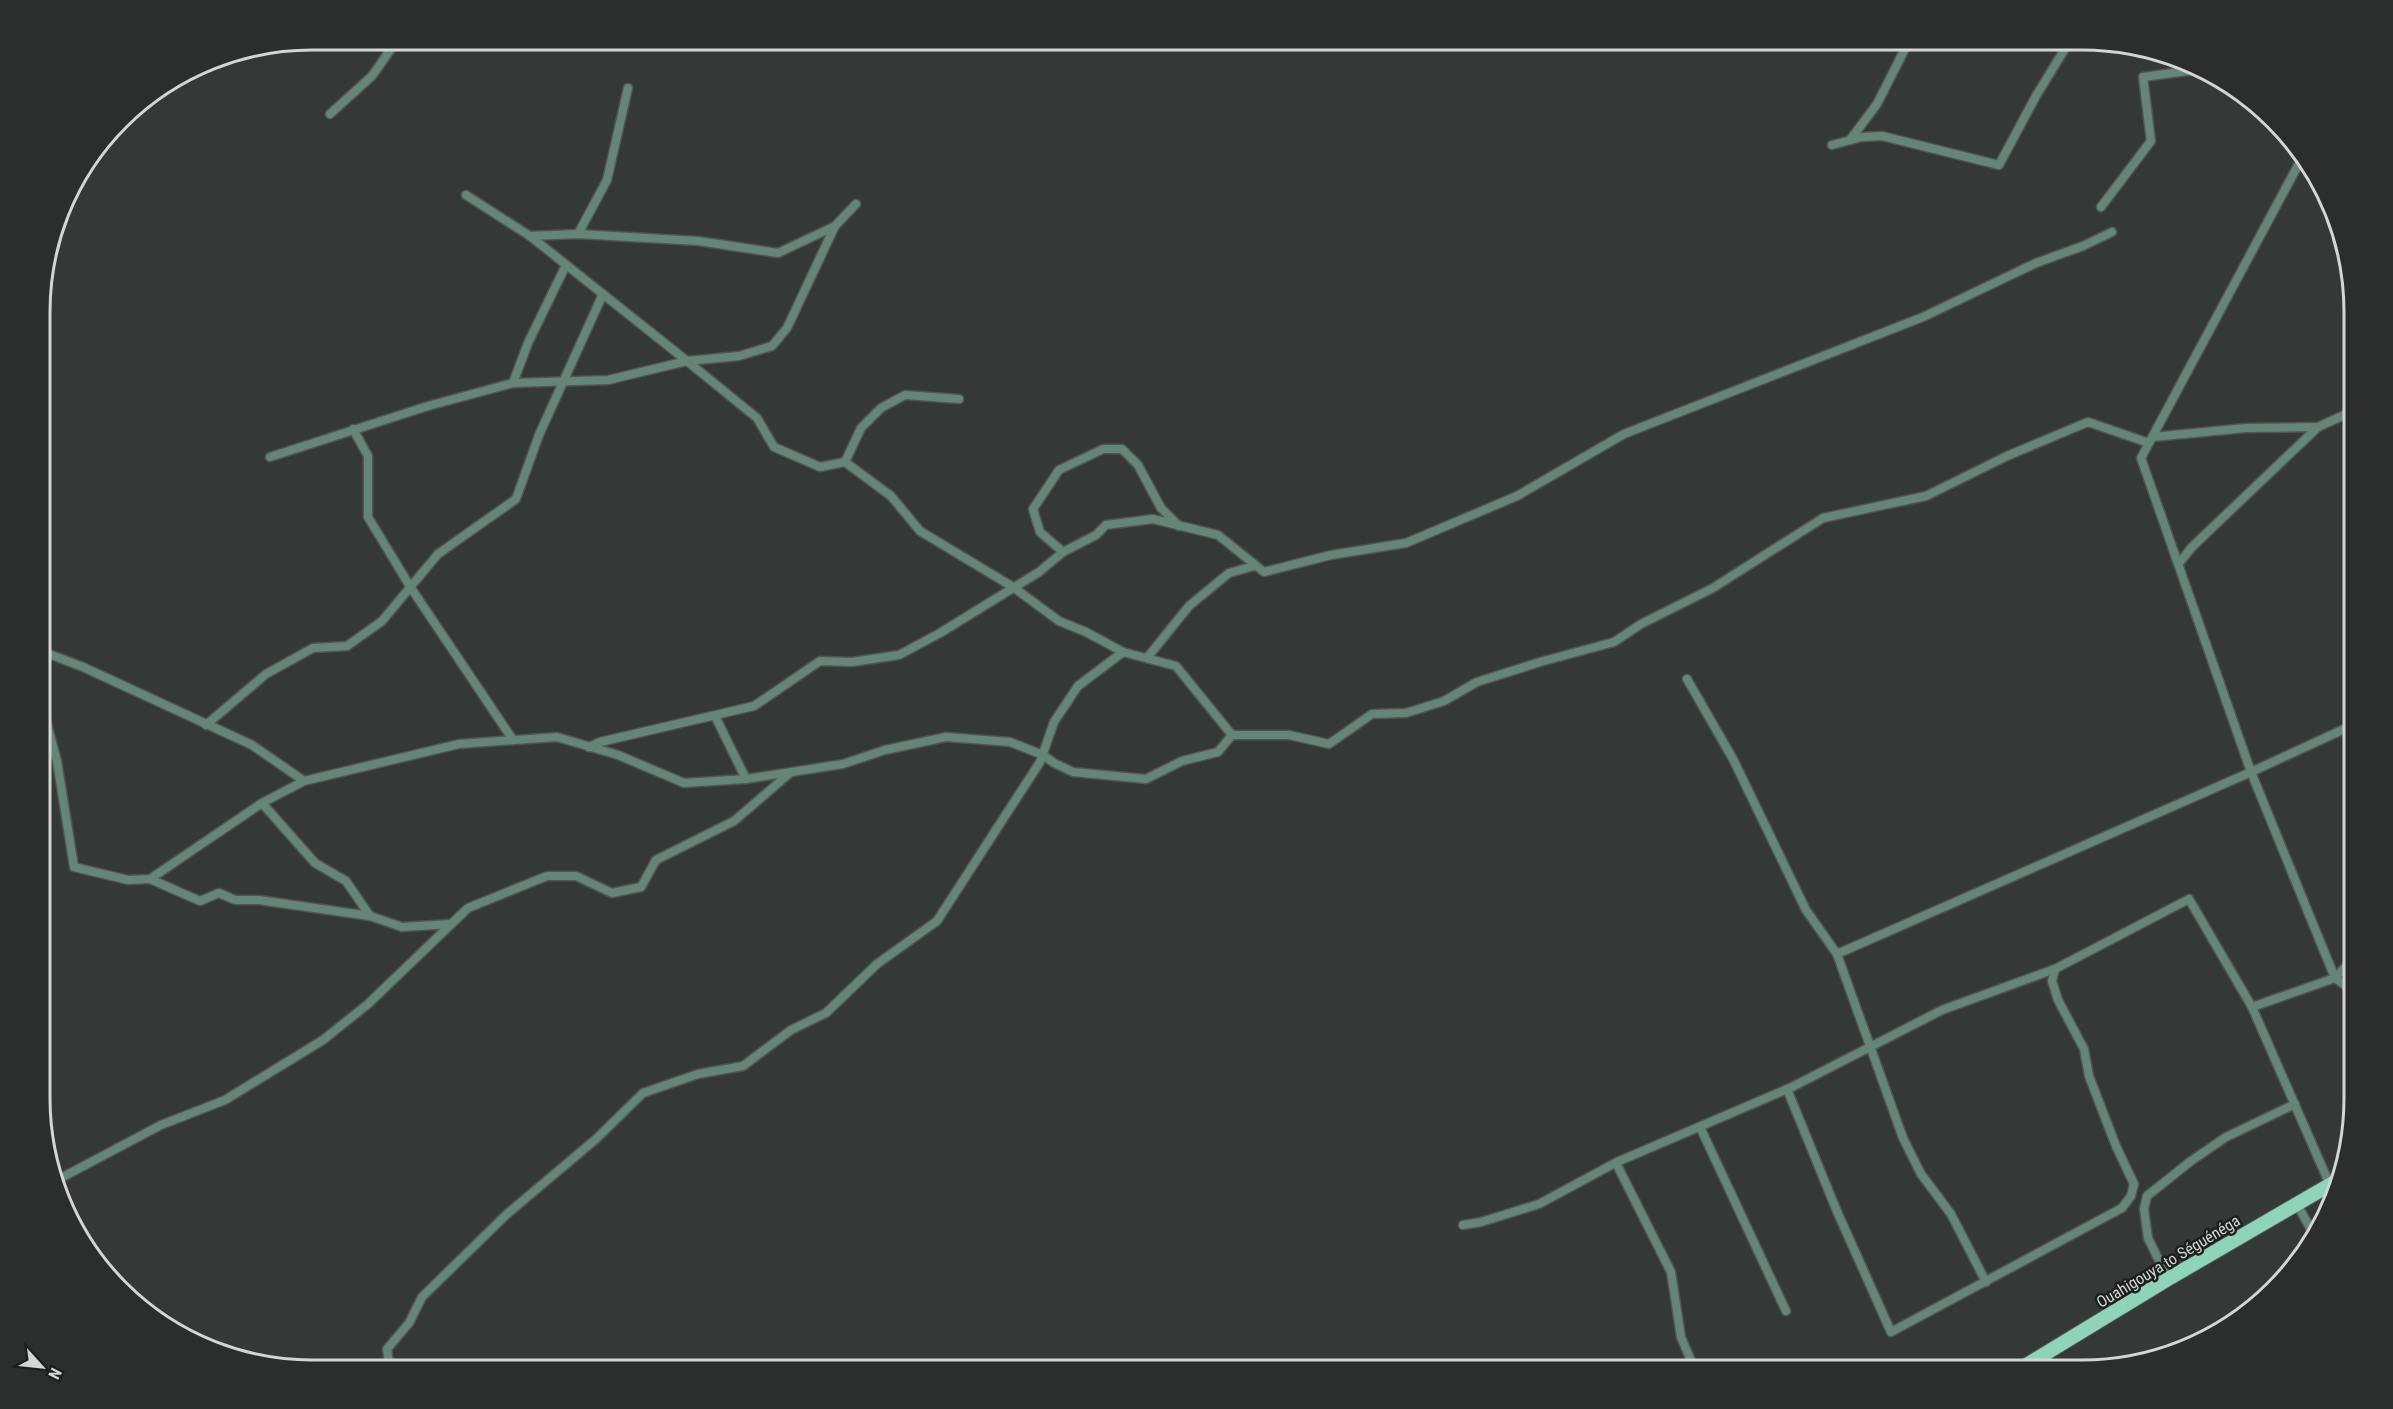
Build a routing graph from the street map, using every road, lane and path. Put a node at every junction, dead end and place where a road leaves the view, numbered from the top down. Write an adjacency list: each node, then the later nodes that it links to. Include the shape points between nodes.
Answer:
1 (390, 50): 6 (street, via 372,76)
2 (1904, 50): 7 (street, via 1877,104)
3 (2064, 50): 7 (street, via 1999,165 1882,136)
4 (2186, 71): 12 (street, via 2143,77 2151,141)
5 (628, 88): 15 (street, via 607,180)
6 (330, 114)
7 (1850, 140): 8 (street)
8 (1832, 145)
9 (2298, 165): 26 (street)
10 (466, 195): 16 (street)
11 (856, 204): 13 (street)
12 (2101, 207)
13 (835, 226): 15 (street, via 778,253 698,241); 19 (street, via 787,328 772,346 739,356)
14 (2112, 232): 32 (street, via 1923,317 1624,434 1517,496 1406,543 1331,555 1264,572)
15 (578, 234): 16 (street)
16 (530, 236): 17 (street)
17 (566, 265): 18 (street); 21 (street)
18 (603, 294): 19 (street); 20 (street)
19 (687, 361): 20 (street, via 608,380); 28 (street, via 757,418 774,447 820,467)
20 (564, 381): 21 (street); 34 (street, via 516,499 438,554)
21 (513, 383): 25 (street)
22 (958, 399): 28 (street, via 904,395 881,408 861,428)
23 (2344, 415): 24 (street)
24 (2319, 427): 26 (street, via 2247,428); 31 (street)
25 (353, 429): 27 (street); 34 (street, via 368,456 368,516)
26 (2151, 440): 31 (street, via 2141,458); 43 (street, via 2088,422 1926,496 1823,518 1713,588 1614,642 1477,682 1444,701 1406,713 1372,714 1329,744 1289,735)
27 (270, 457)
28 (845, 462): 33 (street, via 891,496 920,531)
29 (1180, 526): 30 (street, via 1153,519 1106,525 1096,535); 30 (street, via 1161,508 1138,465 1122,449 1103,448 1059,470 1033,508 1040,532); 32 (street, via 1218,535)
30 (1063, 552): 33 (street)
31 (2179, 563): 48 (street)
32 (1254, 566): 37 (street, via 1229,573 1189,606)
33 (1013, 587): 35 (street, via 1059,621); 39 (street, via 898,655 852,662 820,661 754,706)
34 (411, 588): 40 (street, via 382,621 347,646 313,648 266,674); 44 (street)
35 (1123, 652): 37 (street); 46 (street, via 1078,686 1054,722)
36 (50, 654): 40 (street)
37 (1147, 658): 43 (street, via 1176,666)
38 (1687, 679): 55 (street, via 1733,759 1806,910)
39 (715, 716): 45 (street); 49 (street)
40 (206, 725): 50 (street, via 252,745)
41 (2344, 729): 48 (street)
42 (50, 735): 52 (street, via 74,867 128,880)
43 (1232, 735): 46 (street, via 1218,752 1182,761 1146,779 1073,772)
44 (513, 740): 45 (street, via 557,737); 50 (street, via 459,744)
45 (589, 747): 49 (street, via 684,783)
46 (1043, 755): 47 (street, via 1010,742 946,737 843,764); 77 (street, via 937,921 877,964 826,1013 791,1030 743,1066 698,1074 644,1093 507,1214 422,1297 409,1323 387,1349)
47 (791, 772): 49 (street); 54 (street, via 734,820 656,860 641,887 612,893 576,876 547,876 468,908)
48 (2251, 772): 55 (street); 58 (street)
49 (746, 779)
50 (304, 780): 51 (street)
51 (262, 803): 52 (street); 53 (street, via 315,863 346,881)
52 (150, 879): 53 (street, via 201,901 219,893 235,900)
53 (370, 916): 54 (street, via 402,927)
54 (452, 924): 66 (street, via 368,1004 323,1040 225,1100 161,1125)
55 (1837, 954): 61 (street)
56 (2344, 968): 58 (street)
57 (2055, 969): 60 (street, via 2189,899); 61 (street, via 1942,1010); 69 (street, via 2052,981 2058,1000 2084,1049 2089,1076 2134,1184)
58 (2335, 978): 59 (street); 60 (street)
59 (2344, 985)
60 (2252, 1007): 63 (street)
61 (1869, 1047): 62 (street); 75 (street, via 1921,1174 1951,1214)
62 (1787, 1089): 64 (street); 75 (street, via 1891,1332)
63 (2295, 1104): 67 (street); 71 (street, via 2226,1137 2191,1161 2147,1196)
64 (1700, 1127): 65 (street); 76 (street)
65 (1616, 1163): 72 (street, via 1539,1204); 78 (street, via 1671,1272 1681,1337)
66 (62, 1177)
67 (2330, 1181)
68 (2328, 1186): 70 (main road, Ouahigouya to Séguénéga)
69 (2131, 1196): 71 (street); 75 (street, via 2122,1208)
70 (2297, 1204): 73 (street); 74 (main road, Ouahigouya to Séguénéga)
71 (2144, 1209): 74 (street, via 2148,1238)
72 (1463, 1225)
73 (2309, 1226)
74 (2168, 1279): 79 (main road, Ouahigouya to Séguénéga)
75 (1986, 1282)
76 (1786, 1311)
77 (389, 1360)
78 (1691, 1360)
79 (2036, 1360)

